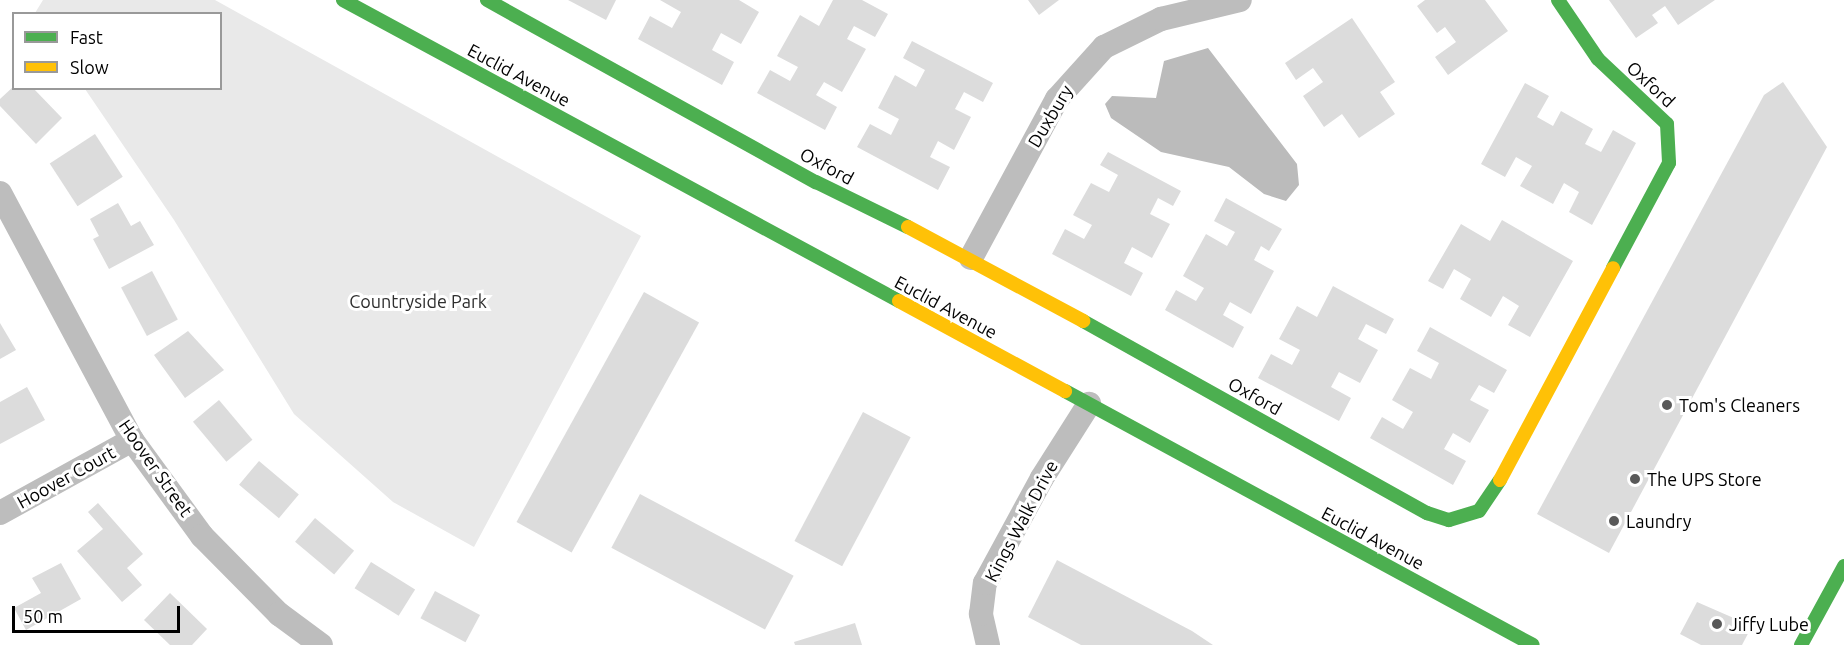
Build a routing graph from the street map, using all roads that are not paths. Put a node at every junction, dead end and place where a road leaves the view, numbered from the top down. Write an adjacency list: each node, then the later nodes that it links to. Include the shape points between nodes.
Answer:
1 (343, 0): 7 (street, Euclid Avenue)
2 (487, 0): 6 (street, Oxford, via 816,182)
3 (1240, 0): 6 (street, Duxbury, via 1161,19 1104,47 1057,99)
4 (1558, 0): 6 (street, Oxford, via 1598,59 1667,124 1669,163 1492,495 1466,518 1449,520 1427,513)
5 (0, 194): 8 (street, Hoover Street)
6 (971, 258)
7 (1089, 404): 12 (street, Kings Walk Drive, via 1042,478 986,583 981,614); 13 (street, Euclid Avenue)
8 (132, 440): 9 (street, Hoover Court); 11 (street, Hoover Street, via 202,536 279,614)
9 (0, 513)
10 (1844, 566): 14 (street)
11 (321, 645)
12 (988, 645)
13 (1533, 645)
14 (1801, 645)

